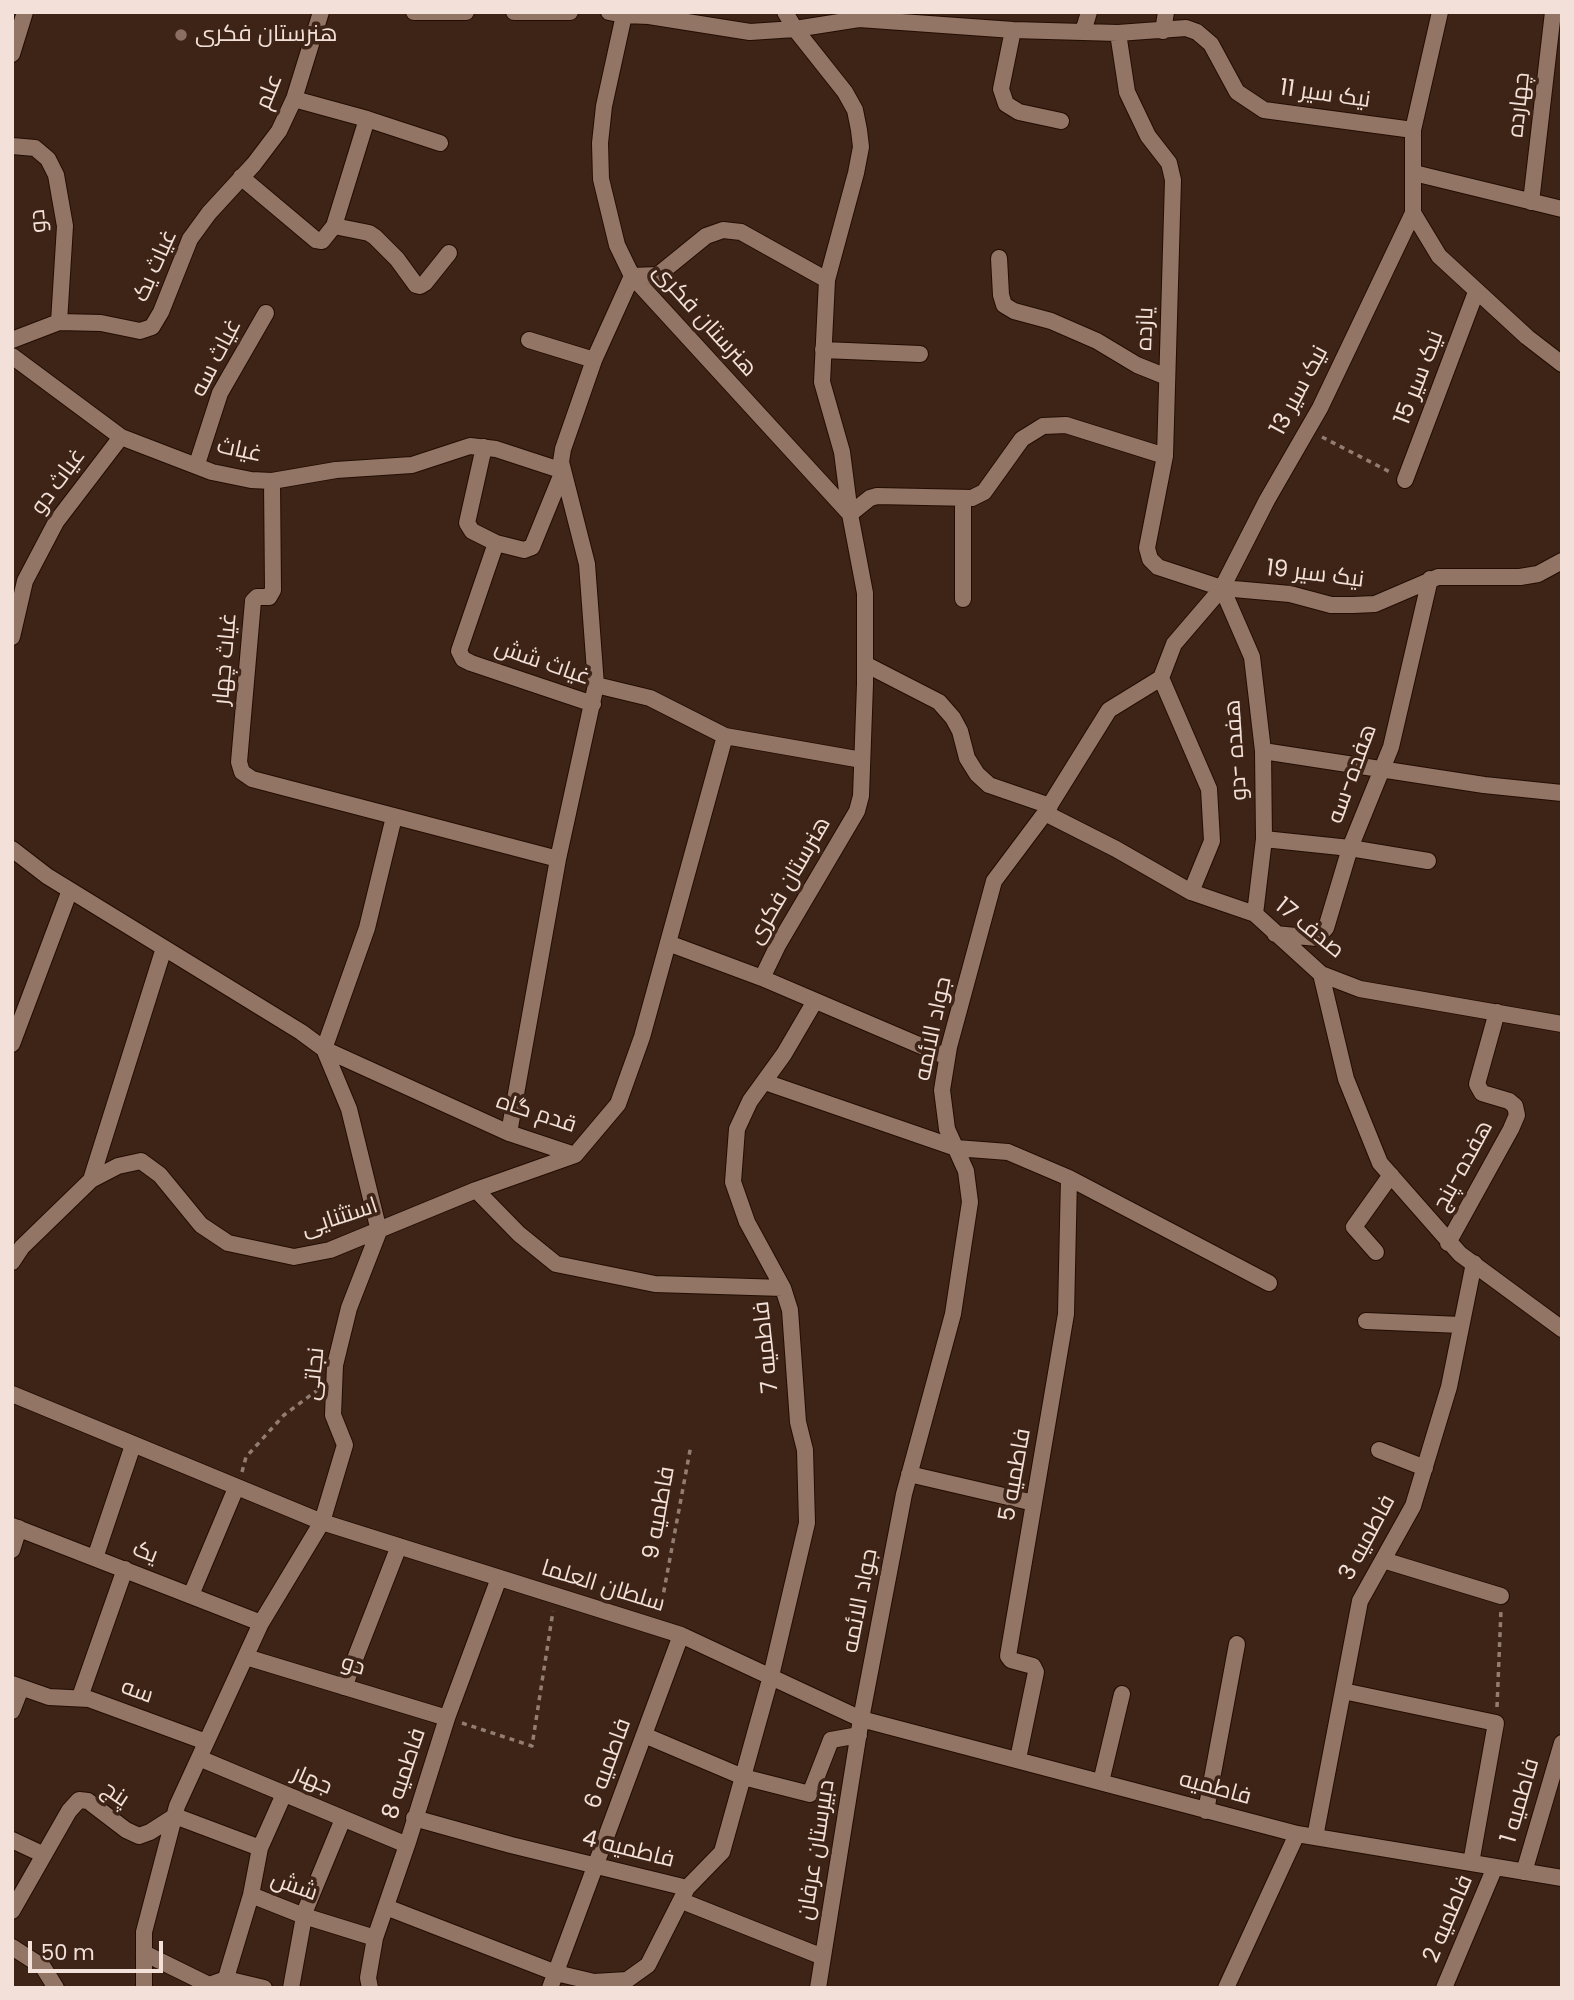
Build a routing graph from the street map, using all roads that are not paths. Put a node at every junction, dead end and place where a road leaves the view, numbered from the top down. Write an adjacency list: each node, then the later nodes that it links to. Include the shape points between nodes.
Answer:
1 (25, 12): 20 (street)
2 (321, 12): 21 (street, علم)
3 (414, 12): 12 (street)
4 (466, 12): 12 (street)
5 (514, 12): 6 (street)
6 (570, 12)
7 (785, 12): 15 (street, هنرستان فکری)
8 (1089, 12): 18 (street)
9 (1166, 12): 17 (street)
10 (1440, 12): 24 (street)
11 (1553, 12): 29 (street, چهارده)
12 (432, 13)
13 (617, 13): 14 (street); 35 (street, هنرستان فکری, via 600,143 601,179 617,245)
14 (651, 14): 15 (street, via 750,32)
15 (794, 29): 16 (street, via 859,19); 36 (street, هنرستان فکری, via 845,92 859,130 856,173)
16 (1013, 30): 18 (street); 23 (street, via 1001,89 1006,104 1019,112)
17 (1163, 31): 19 (street); 24 (street, نیک سیر 11, via 1186,28 1197,32 1211,44 1237,92 1264,110)
18 (1083, 32): 19 (street)
19 (1118, 33): 47 (street, یازده, via 1127,92 1148,136 1169,163 1174,180)
20 (12, 54)
21 (294, 99): 22 (street); 28 (street, علم, via 279,131)
22 (368, 119): 25 (street); 32 (street)
23 (1061, 121)
24 (1413, 130): 27 (street)
25 (440, 143)
26 (12, 146): 39 (street, دو, via 35,148 48,159 56,175 65,226)
27 (1414, 173): 29 (street); 31 (street)
28 (241, 177): 32 (street, via 316,240 322,241); 39 (street, غیاث یک, via 190,239 152,327 140,331 101,323)
29 (1531, 202): 30 (street)
30 (1562, 209)
31 (1413, 213): 37 (street, via 1439,256); 60 (street, نیک سیر 13, via 1320,408)
32 (334, 226): 33 (street, via 375,237 420,286)
33 (449, 253)
34 (999, 258): 47 (street, via 1004,305 1097,341)
35 (632, 276): 36 (street, via 658,275 706,236 723,230 741,232); 45 (street); 56 (street, هنرستان فکری)
36 (827, 280): 42 (street, هنرستان فکری)
37 (1476, 292): 46 (street); 53 (street, نیک سیر 15)
38 (266, 313): 51 (street, غیاث سه, via 220,393)
39 (59, 322): 40 (street, غیاث یک)
40 (12, 340)
41 (529, 340): 45 (street)
42 (823, 350): 43 (street); 56 (street, هنرستان فکری, via 822,382 842,452)
43 (920, 354)
44 (12, 356): 48 (street, غیاث)
45 (594, 360): 52 (street, via 563,449)
46 (1562, 364)
47 (1167, 377): 50 (street, یازده)
48 (121, 437): 51 (street, غیاث); 62 (street, غیاث دو, via 56,522 25,581)
49 (484, 447): 52 (street); 54 (street, غیاث, via 470,446 412,465 336,470); 57 (street, via 467,523 471,531)
50 (1165, 456): 55 (street, via 1066,425 1043,426 1022,439 984,492); 60 (street, یازده, via 1147,548 1150,559 1158,566)
51 (197, 464): 54 (street, غیاث, via 212,472)
52 (563, 471): 57 (street, via 532,547 524,550); 65 (street, via 587,564)
53 (1405, 480)
54 (272, 481): 73 (street, غیاث چهار, via 273,590 269,597 254,601 239,762 242,772 252,779)
55 (963, 498): 56 (street, via 877,496); 61 (street)
56 (850, 514): 63 (street, هنرستان فکری, via 865,593)
57 (496, 543): 66 (street, غیاث شش, via 460,651 463,659)
58 (1562, 561): 59 (street, نیک سیر 19, via 1538,574 1520,577)
59 (1430, 579): 60 (street, نیک سیر 19, via 1375,604 1353,605); 70 (street, هفده-سه, via 1391,747)
60 (1223, 588): 64 (street, via 1174,644); 68 (street, هفده -دو, via 1252,657)
61 (963, 599)
62 (12, 637)
63 (865, 664): 69 (street, هنرستان فکری); 72 (street, صدف 17, via 939,702 960,732 967,758 989,785)
64 (1161, 677): 72 (street, جواد الائمه, via 1110,710); 80 (street, via 1209,789 1212,841)
65 (596, 685): 66 (street); 67 (street, via 650,698)
66 (593, 704): 77 (street)
67 (725, 736): 69 (street); 83 (street, قدم گاه)
68 (1263, 751): 70 (street); 74 (street, هفده -دو)
69 (862, 760): 86 (street, هنرستان فکری, via 856,811)
70 (1382, 768): 71 (street); 75 (street, هفده-سه)
71 (1562, 793)
72 (1048, 809): 80 (street, صدف 17); 92 (street, جواد الائمه, via 994,881)
73 (394, 817): 77 (street); 91 (street, via 367,928)
74 (1264, 839): 75 (street); 81 (street, هفده -دو)
75 (1350, 848): 78 (street); 82 (street, هفده-سه, via 1322,934 1317,939)
76 (12, 849): 79 (street, قدم گاه)
77 (558, 859): 94 (street)
78 (1428, 861)
79 (70, 890): 84 (street, قدم گاه); 90 (street)
80 (1191, 892): 81 (street, صدف 17)
81 (1255, 914): 82 (street, صدف 17)
82 (1275, 933): 85 (street, صدف 17)
83 (668, 943): 86 (street); 96 (street, قدم گاه, via 618,1104)
84 (164, 948): 91 (street, قدم گاه); 99 (street)
85 (1321, 974): 88 (street, صدف 17, via 1360,989); 97 (street, via 1346,1079 1380,1163)
86 (762, 978): 87 (street)
87 (815, 1000): 92 (street); 93 (street, فاطمیه 7)
88 (1497, 1012): 89 (street, صدف 17); 102 (street, هفده-پنج, via 1477,1084 1482,1093 1509,1101 1517,1115)
89 (1562, 1024)
90 (12, 1044)
91 (324, 1049): 94 (street, قدم گاه); 101 (street, via 349,1109)
92 (947, 1057): 95 (street, جواد الائمه, via 943,1112)
93 (765, 1082): 95 (street); 108 (street, فاطمیه 7, via 737,1129 733,1182 747,1222)
94 (509, 1133): 96 (street, قدم گاه)
95 (956, 1148): 98 (street, via 1008,1152); 116 (street, جواد الائمه, via 966,1171 970,1202 953,1314)
96 (575, 1155): 100 (street, استثنایی)
97 (1391, 1175): 102 (street); 104 (street, via 1354,1227)
98 (1069, 1178): 107 (street); 118 (street, فاطمیه 5, via 1066,1314)
99 (91, 1180): 101 (street, استثنایی, via 141,1161 160,1175 201,1225 228,1243 294,1257 330,1250); 103 (street, استثنایی)
100 (476, 1190): 101 (street, استثنایی); 108 (street, via 556,1264 655,1284)
101 (379, 1231): 119 (street, نجاتی, via 349,1308 335,1365 333,1415 345,1444)
102 (1448, 1243): 106 (street)
103 (17, 1246): 105 (street, استثنایی)
104 (1376, 1252)
105 (12, 1262)
106 (1474, 1263): 110 (street, فاطمیه 3); 111 (street)
107 (1269, 1283)
108 (783, 1288): 133 (street, فاطمیه 7, via 790,1310 798,1422 805,1450 807,1523)
109 (1366, 1321): 110 (street)
110 (1461, 1325): 115 (street, فاطمیه 3)
111 (1562, 1329)
112 (12, 1394): 113 (street, سلطان العلما)
113 (133, 1445): 117 (street, سلطان العلما); 123 (street)
114 (1380, 1450): 115 (street)
115 (1425, 1468): 124 (street, فاطمیه 3, via 1413,1506)
116 (909, 1474): 118 (street); 141 (street, جواد الائمه)
117 (236, 1488): 119 (street, سلطان العلما); 127 (street)
118 (1034, 1503): 146 (street, فاطمیه 5, via 1008,1656 1033,1666 1036,1672)
119 (322, 1522): 121 (street, سلطان العلما); 129 (street)
120 (16, 1527): 122 (street); 123 (street, یک)
121 (399, 1546): 126 (street, سلطان العلما); 135 (street)
122 (12, 1550)
123 (95, 1558): 125 (street, یک)
124 (1383, 1560): 128 (street); 136 (street, فاطمیه 3, via 1360,1601)
125 (125, 1569): 127 (street, یک); 138 (street)
126 (499, 1578): 130 (street, سلطان العلما); 140 (street, فاطمیه 8)
127 (191, 1595): 129 (street, یک)
128 (1501, 1596)
129 (261, 1623): 132 (street)
130 (681, 1635): 133 (street, سلطان العلما); 142 (street, فاطمیه 6)
131 (1237, 1644): 151 (street)
132 (246, 1657): 135 (street, دو); 143 (street)
133 (771, 1676): 141 (street, سلطان العلما); 147 (street, فاطمیه 4)
134 (17, 1686): 138 (street, سه, via 49,1697); 139 (street)
135 (344, 1687): 140 (street, دو)
136 (1343, 1691): 156 (street, فاطمیه 3); 161 (street, via 1496,1723)
137 (1122, 1694): 149 (street)
138 (80, 1697): 143 (street, سه)
139 (12, 1711)
140 (447, 1718): 153 (street, فاطمیه 8)
141 (860, 1727): 146 (street, فاطمیه); 147 (street, via 831,1740 810,1794); 174 (street, دبیرستان عرفان)
142 (644, 1735): 147 (street); 162 (street, فاطمیه 6)
143 (206, 1742): 145 (street)
144 (1562, 1743): 148 (street, فاطمیه 1)
145 (199, 1758): 150 (street, جهار); 152 (street)
146 (1018, 1759): 149 (street, فاطمیه)
147 (743, 1777): 166 (street, فاطمیه 4, via 722,1852)
148 (1557, 1779): 164 (street, فاطمیه 1)
149 (1101, 1782): 151 (street, فاطمیه)
150 (284, 1794): 154 (street, جهار); 159 (street)
151 (1206, 1811): 155 (street, فاطمیه)
152 (175, 1816): 159 (street, شش); 160 (street, پنج, via 139,1836 88,1801 79,1800); 173 (street, via 144,1931)
153 (414, 1818): 158 (street, فاطمیه 8); 162 (street, فاطمیه 4)
154 (343, 1819): 158 (street, جهار); 170 (street)
155 (1297, 1833): 156 (street, فاطمیه); 177 (street)
156 (1315, 1837): 161 (street, فاطمیه)
157 (12, 1840): 160 (street)
158 (407, 1845): 168 (street, فاطمیه 8)
159 (260, 1847): 167 (street, شش)
160 (42, 1854): 169 (street)
161 (1471, 1863): 163 (street, فاطمیه)
162 (596, 1865): 166 (street, فاطمیه 4); 175 (street, فاطمیه 6)
163 (1495, 1867): 164 (street, فاطمیه); 184 (street, فاطمیه 2)
164 (1524, 1872): 165 (street, فاطمیه)
165 (1562, 1878)
166 (684, 1894): 174 (street); 175 (street, via 648,1965 627,1980)
167 (251, 1895): 170 (street, شش); 176 (street)
168 (386, 1907): 171 (street, فاطمیه 8); 175 (street)
169 (12, 1911)
170 (304, 1916): 171 (street, شش); 181 (street)
171 (375, 1938): 182 (street, فاطمیه 8)
172 (12, 1947): 178 (street, via 43,1967)
173 (144, 1953): 176 (street, via 209,1985); 179 (street)
174 (823, 1957): 183 (street, دبیرستان عرفان)
175 (553, 1980)
176 (225, 1983): 180 (street)
177 (1230, 1986)
178 (56, 1988)
179 (144, 1988)
180 (264, 1988)
181 (291, 1988)
182 (370, 1988)
183 (817, 1988)
184 (1444, 1988)

